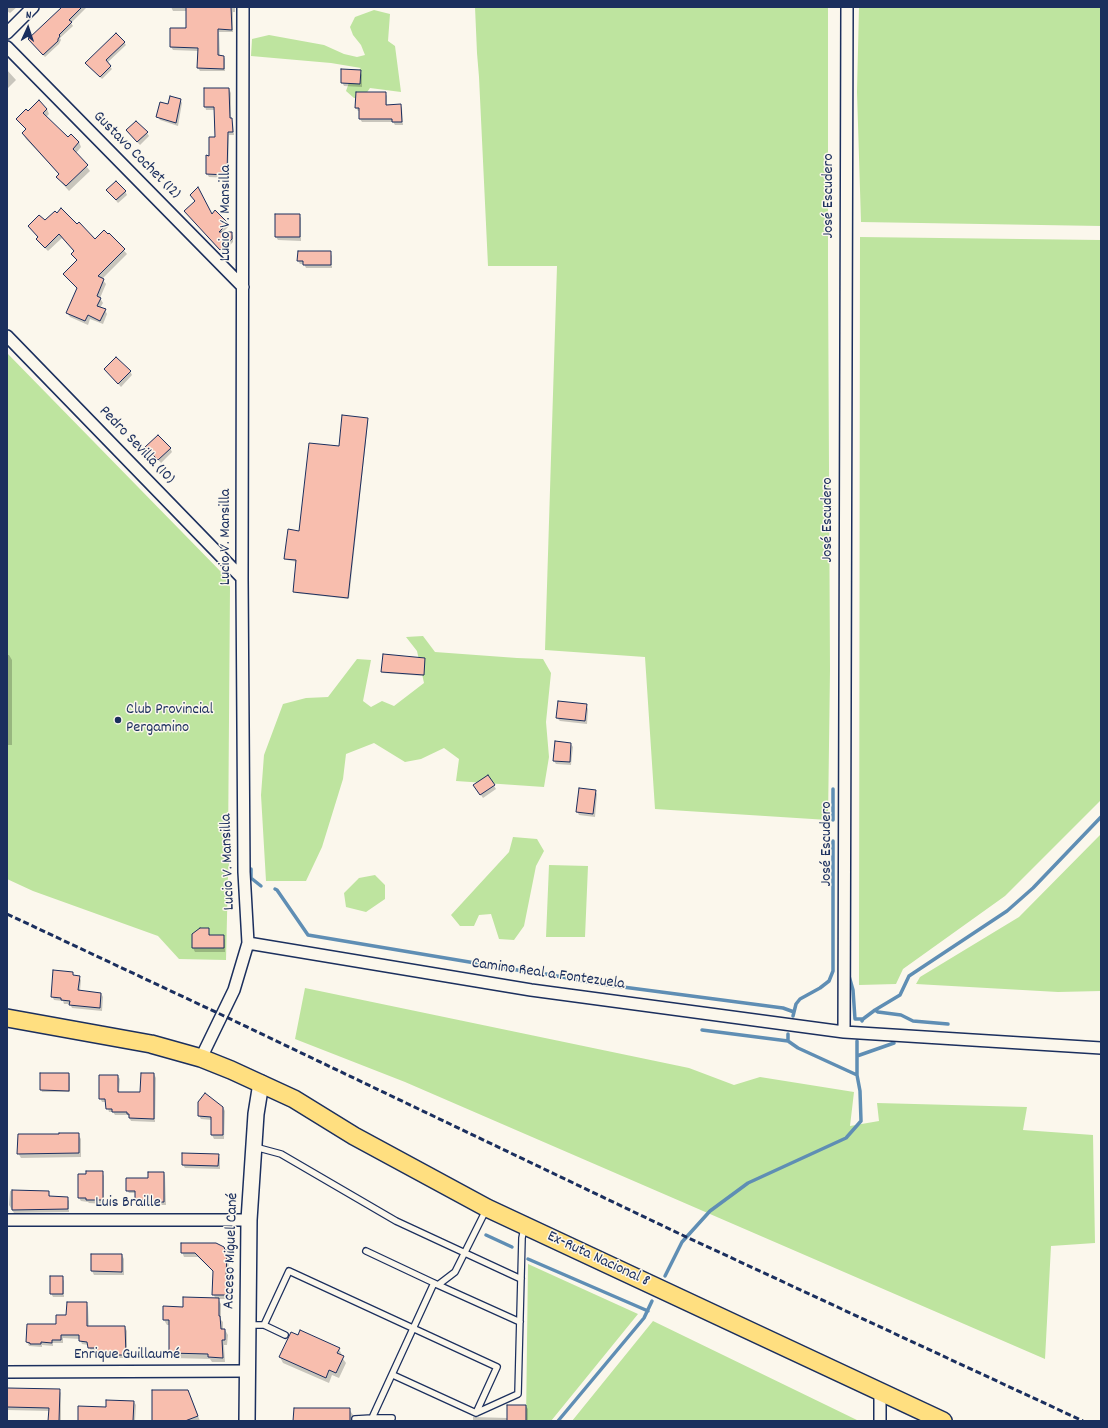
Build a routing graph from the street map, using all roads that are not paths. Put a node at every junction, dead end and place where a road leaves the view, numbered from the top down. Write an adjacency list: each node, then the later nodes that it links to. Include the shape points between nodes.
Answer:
1 (33, 7): 4 (street)
2 (243, 7): 6 (street, Lucio V. Mansilla)
3 (847, 7): 11 (street, José Escudero)
4 (7, 33)
5 (7, 47): 6 (street, Gustavo Cochet (12))
6 (243, 287): 8 (street, Lucio V. Mansilla)
7 (7, 336): 8 (street, Pedro Sevilla (10))
8 (242, 578): 9 (street, Lucio V. Mansilla, via 244,872)
9 (248, 942): 11 (street, Camino Real a Fontezuela, via 531,990); 13 (street, Lucio V. Mansilla, via 234,990)
10 (7, 1018): 13 (main road, Ex-Ruta Nacional 8, via 151,1044)
11 (844, 1032): 12 (street, Camino Real a Fontezuela)
12 (1101, 1048)
13 (201, 1058): 14 (main road, Ex-Ruta Nacional 8)
14 (261, 1083): 15 (main road, Acceso Miguel Cané); 16 (main road, Ex-Ruta Nacional 8)
15 (254, 1147): 18 (main road, Acceso Miguel Cané); 21 (lane, via 281,1154 396,1220)
16 (487, 1208): 19 (main road, Ex-Ruta Nacional 8); 21 (lane)
17 (7, 1220): 18 (street, Luis Braille)
18 (249, 1220): 25 (main road, Acceso Miguel Cané)
19 (524, 1225): 22 (lane); 32 (main road, Ex-Ruta Nacional 8)
20 (366, 1251): 23 (lane)
21 (465, 1254): 22 (lane); 23 (lane, via 455,1272)
22 (521, 1279): 24 (lane)
23 (436, 1284): 24 (lane); 27 (lane)
24 (520, 1322): 33 (lane, via 518,1394)
25 (248, 1325): 26 (lane); 29 (main road, Acceso Miguel Cané)
26 (264, 1325): 27 (lane, via 289,1271); 28 (lane)
27 (414, 1328): 31 (lane); 33 (lane, via 497,1367)
28 (285, 1335)
29 (247, 1371): 30 (street, Enrique Guillaumé); 37 (main road, Acceso Miguel Cané)
30 (7, 1372)
31 (393, 1375): 33 (lane); 34 (lane)
32 (880, 1391): 38 (street); 39 (main road, Ex-Ruta Nacional 8)
33 (476, 1413)
34 (372, 1418): 35 (lane); 36 (lane)
35 (392, 1418)
36 (355, 1419)
37 (247, 1421)
38 (880, 1421)
39 (943, 1421)

